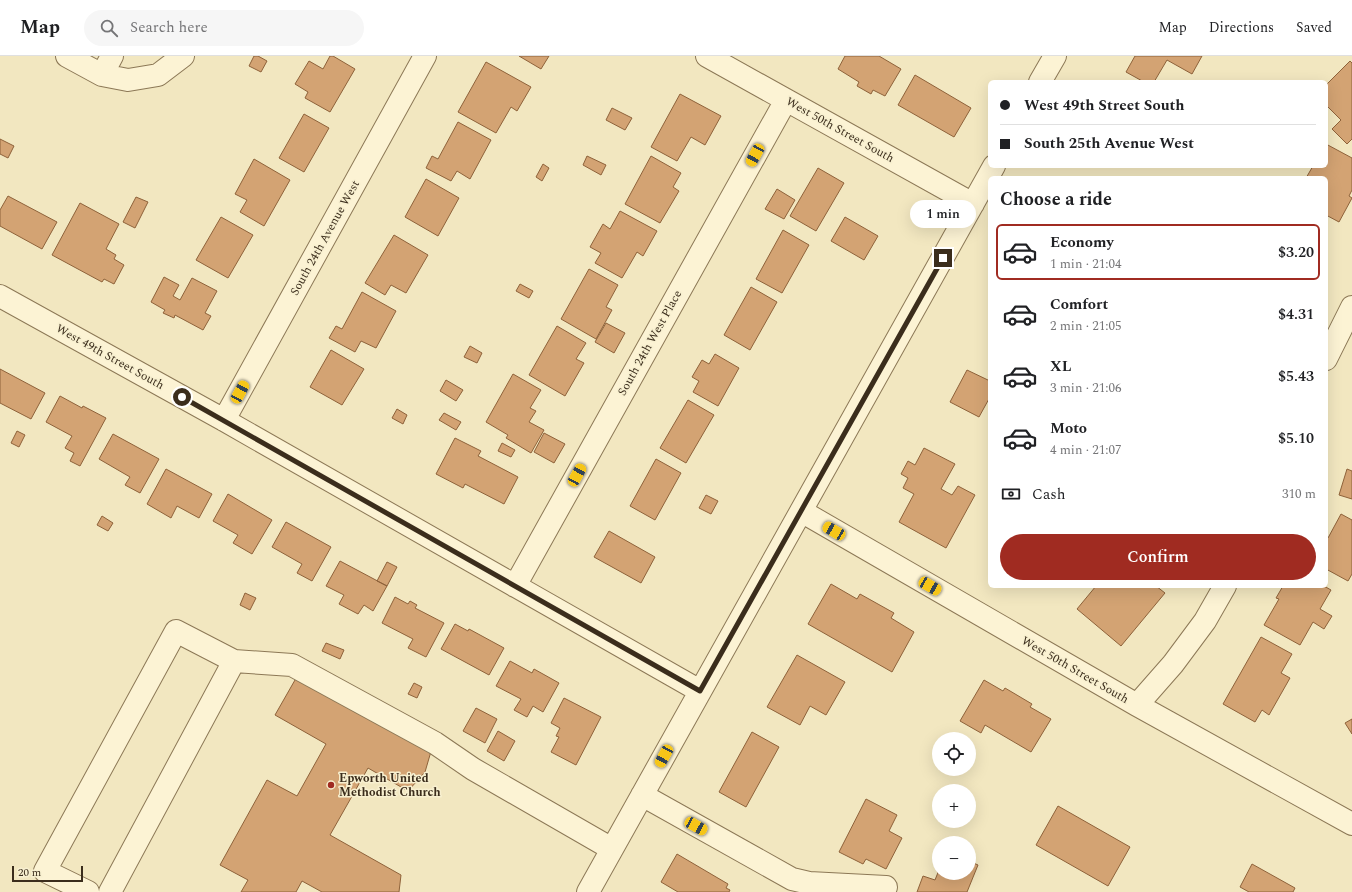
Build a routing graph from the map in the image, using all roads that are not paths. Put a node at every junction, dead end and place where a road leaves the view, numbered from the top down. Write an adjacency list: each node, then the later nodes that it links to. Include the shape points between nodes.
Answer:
1 (67, 56): 7 (street)
2 (112, 56): 7 (street)
3 (183, 56): 7 (street, via 158,75 128,80)
4 (425, 56): 15 (street, South 24th Avenue West)
5 (707, 56): 9 (street, West 50th Street South)
6 (1055, 56): 8 (street)
7 (102, 75)
8 (1041, 80)
9 (786, 100): 11 (street, West 50th Street South); 17 (street, South 24th West Place)
10 (988, 177): 11 (street)
11 (973, 204): 16 (street)
12 (0, 296): 15 (street, West 49th Street South)
13 (1352, 307): 14 (street)
14 (1328, 355)
15 (224, 420): 17 (street, West 49th Street South)
16 (801, 512): 20 (street); 21 (street, West 50th Street South)
17 (515, 586): 20 (street, West 49th Street South)
18 (1224, 588): 21 (street, via 1205,621 1173,664)
19 (234, 661): 24 (street, via 292,665 435,743 473,769); 26 (street, via 176,631 45,871); 27 (street)
20 (700, 691): 22 (street)
21 (1137, 705): 23 (street, West 50th Street South)
22 (642, 796): 24 (street); 25 (street, via 792,879 809,883)
23 (1352, 824)
24 (612, 849): 28 (street)
25 (886, 887)
26 (88, 892)
27 (110, 892)
28 (588, 892)

